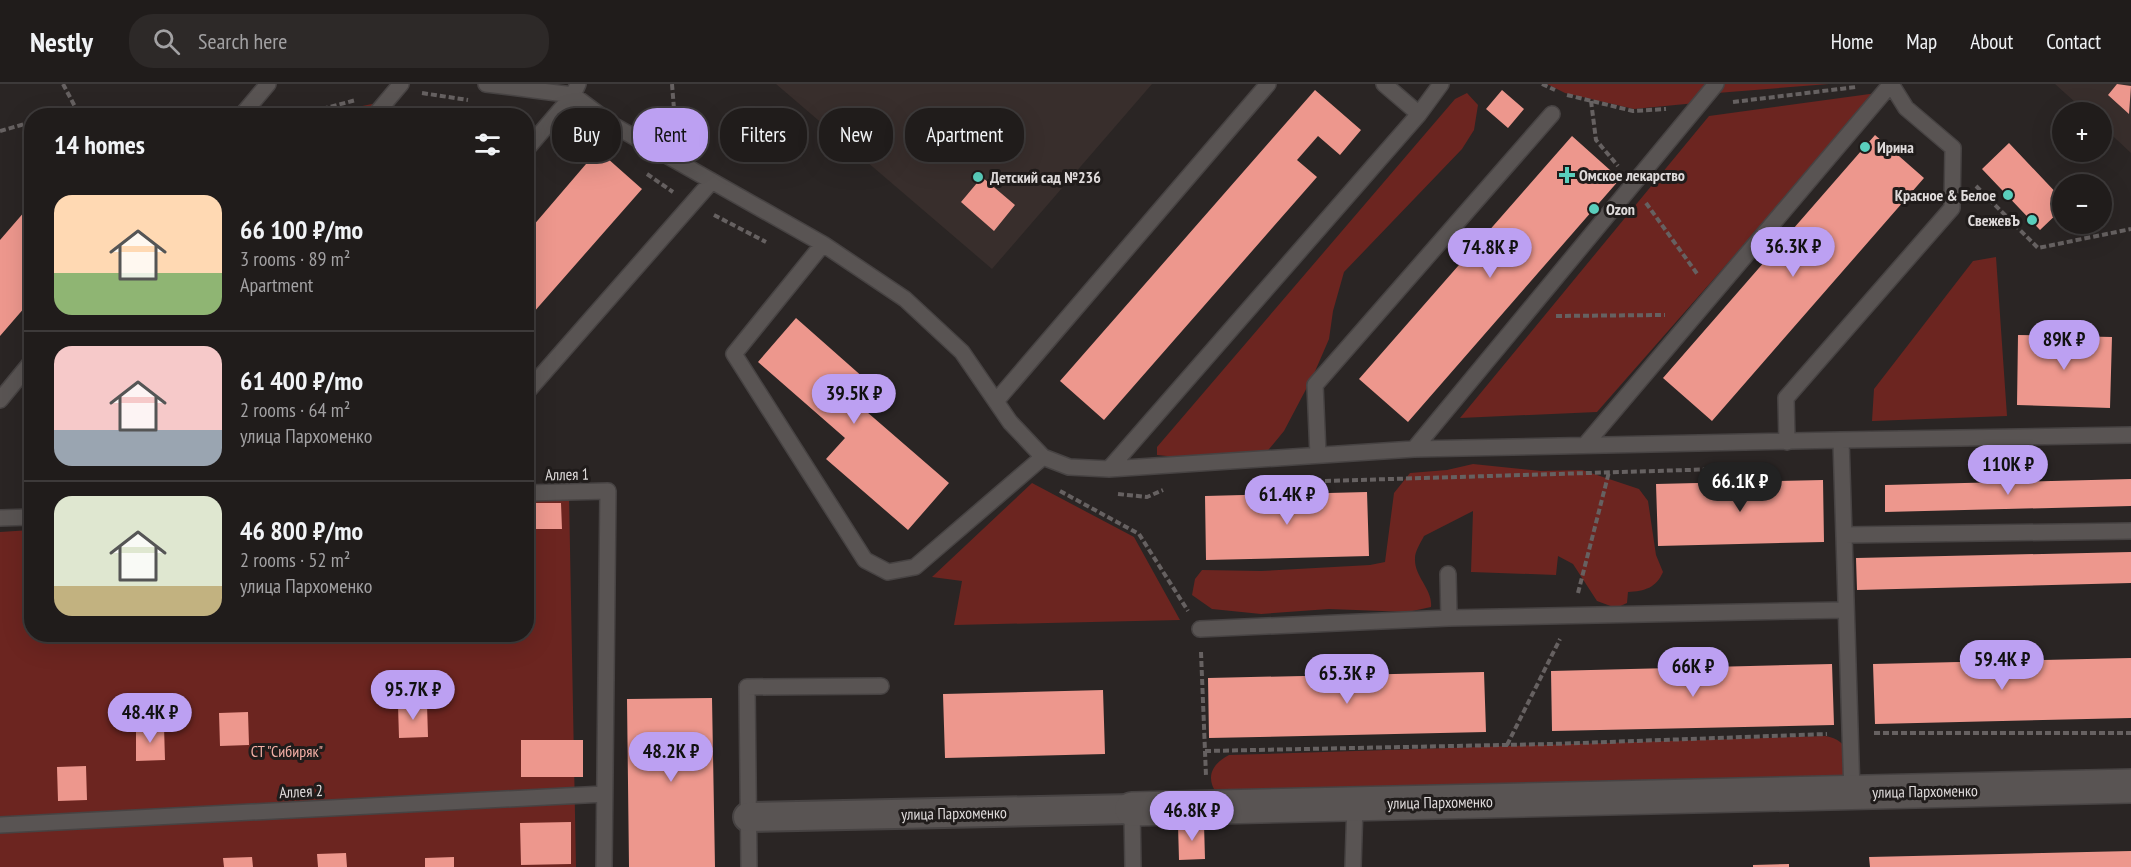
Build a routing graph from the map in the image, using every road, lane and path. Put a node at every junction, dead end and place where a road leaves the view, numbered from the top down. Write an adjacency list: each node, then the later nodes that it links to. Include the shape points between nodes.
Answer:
1 (63, 84): 12 (path)
2 (268, 84): 13 (lane)
3 (486, 84): 10 (lane)
4 (1268, 84): 33 (lane)
5 (1383, 84): 16 (lane)
6 (1441, 84): 16 (lane)
7 (1716, 84): 29 (lane)
8 (1891, 84): 24 (lane, via 1906,108 1953,148); 28 (lane)
9 (399, 87): 11 (path); 14 (path); 15 (lane)
10 (575, 90): 20 (lane); 22 (lane, via 613,124)
11 (477, 101)
12 (75, 108)
13 (248, 108)
14 (324, 108)
15 (381, 108)
16 (1419, 114): 43 (lane)
17 (1552, 114): 39 (lane, via 1315,385)
18 (24, 124): 19 (path)
19 (0, 131)
20 (534, 140)
21 (643, 171): 23 (path)
22 (712, 181): 23 (lane); 26 (lane)
23 (692, 203): 27 (path); 31 (lane)
24 (1952, 208): 25 (path, via 1973,182 2038,248); 36 (lane, via 1786,398)
25 (2131, 229)
26 (823, 244): 27 (lane); 33 (lane, via 905,299 962,352)
27 (807, 264): 42 (lane, via 734,354 865,560 888,572 915,567)
28 (1696, 315): 29 (path); 37 (lane)
29 (1524, 316): 38 (lane)
30 (24, 371): 32 (lane)
31 (534, 384)
32 (0, 400)
33 (997, 400): 40 (lane, via 1010,422)
34 (2131, 435): 35 (lane)
35 (1841, 440): 36 (lane); 50 (lane)
36 (1787, 442): 37 (lane)
37 (1586, 446): 38 (lane)
38 (1414, 449): 39 (lane)
39 (1318, 455): 43 (lane)
40 (1043, 457): 42 (lane); 43 (lane, via 1070,467)
41 (1725, 469): 44 (path)
42 (1028, 470): 55 (path, via 1139,534)
43 (1109, 470)
44 (1609, 472): 45 (path); 53 (path)
45 (1314, 481)
46 (534, 493): 63 (lane, Аллея 1, via 608,491)
47 (24, 517): 48 (lane)
48 (0, 518)
49 (2131, 531): 50 (lane)
50 (1844, 535): 52 (lane)
51 (1448, 574): 54 (lane)
52 (1846, 610): 53 (lane); 57 (lane)
53 (1572, 616): 54 (lane); 59 (path)
54 (1449, 618): 55 (lane)
55 (1200, 629): 60 (path)
56 (881, 686): 67 (lane, via 747,687)
57 (1850, 733): 58 (path); 59 (path); 62 (lane)
58 (2131, 733)
59 (1507, 745): 60 (path)
60 (1205, 751): 65 (path)
61 (2131, 786): 62 (street, улица Пархоменко)
62 (1851, 793): 64 (street, улица Пархоменко)
63 (604, 794): 68 (lane, Аллея 2); 69 (lane)
64 (1355, 804): 65 (street, улица Пархоменко); 72 (lane)
65 (1208, 807): 66 (street, улица Пархоменко)
66 (1132, 809): 67 (street, улица Пархоменко); 71 (lane)
67 (748, 818): 70 (lane)
68 (0, 825)
69 (604, 867)
70 (749, 867)
71 (1133, 867)
72 (1353, 867)

